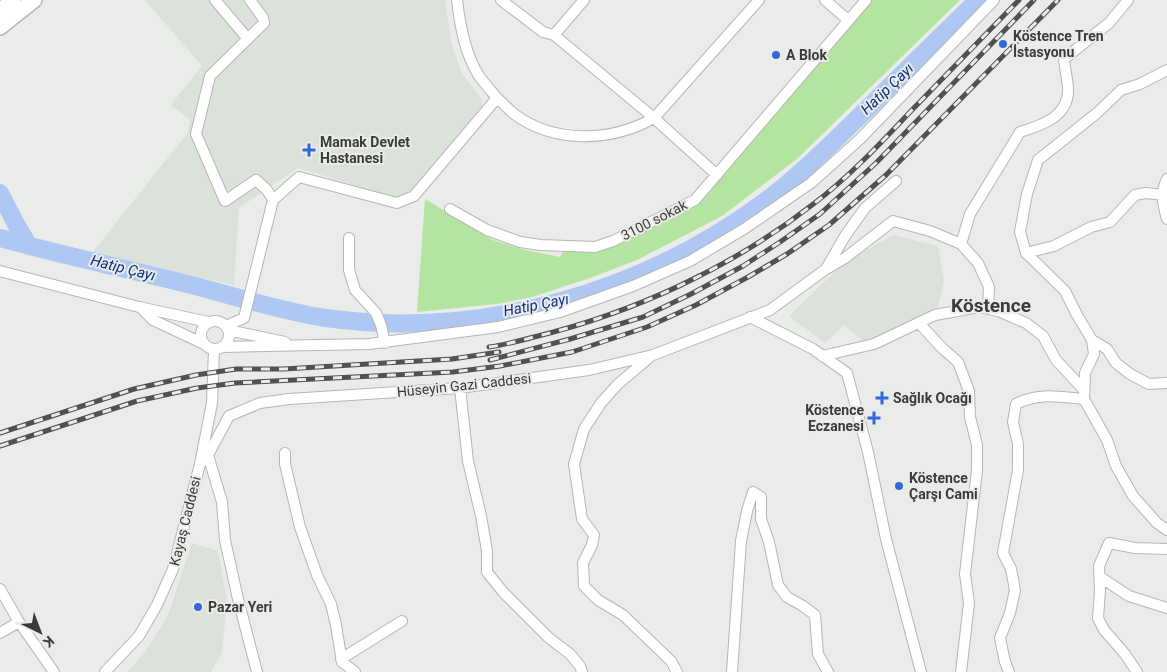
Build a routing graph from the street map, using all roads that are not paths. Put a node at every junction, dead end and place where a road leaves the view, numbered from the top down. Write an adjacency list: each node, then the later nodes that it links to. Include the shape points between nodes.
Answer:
1 (14, 0): 13 (highway)
2 (34, 0): 15 (highway)
3 (215, 0): 17 (street)
4 (250, 0): 17 (street, via 264,23)
5 (457, 0): 19 (street, via 469,55 479,75)
6 (501, 0): 16 (street, via 543,32)
7 (584, 0): 16 (street)
8 (758, 0): 20 (street)
9 (825, 0): 14 (street)
10 (866, 0): 14 (street, 3100 sokak)
11 (994, 0): 40 (street, via 860,139 811,183 690,261 560,312 498,327)
12 (1128, 0): 29 (street, via 1109,23 1064,59 1068,89 1063,110 1044,125 1020,132 970,214)
13 (0, 11)
14 (848, 20): 21 (street, 3100 sokak)
15 (0, 27)
16 (554, 35): 20 (street)
17 (248, 39): 25 (street, via 210,76 196,134 225,201 256,180)
18 (1167, 70): 30 (street, via 1121,90 1038,160 1026,194 1020,232)
19 (497, 98): 20 (street, via 515,114 539,128 564,134 593,137 618,133); 25 (street, via 414,196 397,203 299,177)
20 (654, 118): 21 (street)
21 (717, 175): 26 (street, 3100 sokak, via 695,200 595,247 541,246 520,242 487,230)
22 (1167, 179): 24 (street)
23 (896, 181): 31 (street, via 865,208)
24 (1163, 194): 27 (street); 30 (street, via 1135,195 1110,222 1091,227 1054,246)
25 (273, 200): 38 (street, via 244,318)
26 (450, 208)
27 (1167, 219)
28 (349, 238): 40 (street, via 349,270 354,290 376,313)
29 (961, 244): 31 (street, Hüseyin Gazi Caddesi, via 894,221); 34 (street, via 978,263 989,287)
30 (1026, 253): 39 (street, via 1064,291)
31 (826, 269): 35 (street, Hüseyin Gazi Caddesi, via 770,310)
32 (0, 270): 33 (street)
33 (139, 307): 36 (street); 41 (street, via 153,320)
34 (988, 309): 37 (street, via 979,307 935,315); 48 (street, via 1026,324 1043,336 1056,360)
35 (750, 317): 44 (street, Hüseyin Gazi Caddesi); 45 (street)
36 (208, 322): 38 (street, via 218,321); 41 (street, via 200,334)
37 (919, 323): 45 (street, via 874,344); 70 (street, via 958,362 969,391 970,417 977,445 965,574 969,603)
38 (227, 328): 42 (street); 43 (street, via 229,339)
39 (1092, 340): 46 (street, via 1107,349 1116,363 1130,374 1149,384); 48 (street, via 1094,354 1084,373)
40 (384, 342): 42 (street)
41 (202, 343): 43 (street, via 205,347)
42 (300, 346): 43 (street)
43 (219, 349): 51 (street, Kayaş Caddesi)
44 (653, 355): 47 (street, Hüseyin Gazi Caddesi, via 589,370); 66 (street, via 601,403 584,429 574,464 582,519 594,535 583,563 584,586 598,600 623,615 671,661)
45 (822, 356): 69 (street, via 847,372)
46 (1166, 383)
47 (460, 388): 50 (street, Hüseyin Gazi Caddesi, via 260,403 229,416); 65 (street, via 468,460 487,551 487,572 549,638 570,654)
48 (1084, 394): 52 (street, via 1133,496); 71 (street, via 1028,398 1016,404 1013,422 1018,444 1018,470 1003,553 1011,568 1015,590 1000,638)
49 (285, 453): 60 (street, via 300,527 331,604)
50 (208, 455): 51 (street, Hüseyin Gazi Caddesi); 63 (street, via 222,502 225,540)
51 (200, 464): 62 (street, Kayaş Caddesi, via 173,569 157,605 139,636)
52 (1167, 530)
53 (1167, 549): 54 (street, via 1109,543 1099,566)
54 (1100, 577): 56 (street, via 1129,596); 72 (street, via 1098,618)
55 (0, 589): 58 (street)
56 (1167, 608)
57 (402, 620): 60 (street)
58 (19, 622): 59 (street); 61 (street)
59 (0, 633)
60 (341, 659): 64 (street)
61 (54, 672)
62 (105, 672)
63 (257, 672)
64 (355, 672)
65 (582, 672)
66 (677, 672)
67 (732, 672): 68 (street, via 741,541 753,492 761,497 761,519 778,585 787,597 815,615 818,654)
68 (828, 672)
69 (921, 672)
70 (962, 672)
71 (1009, 672)
72 (1137, 672)

